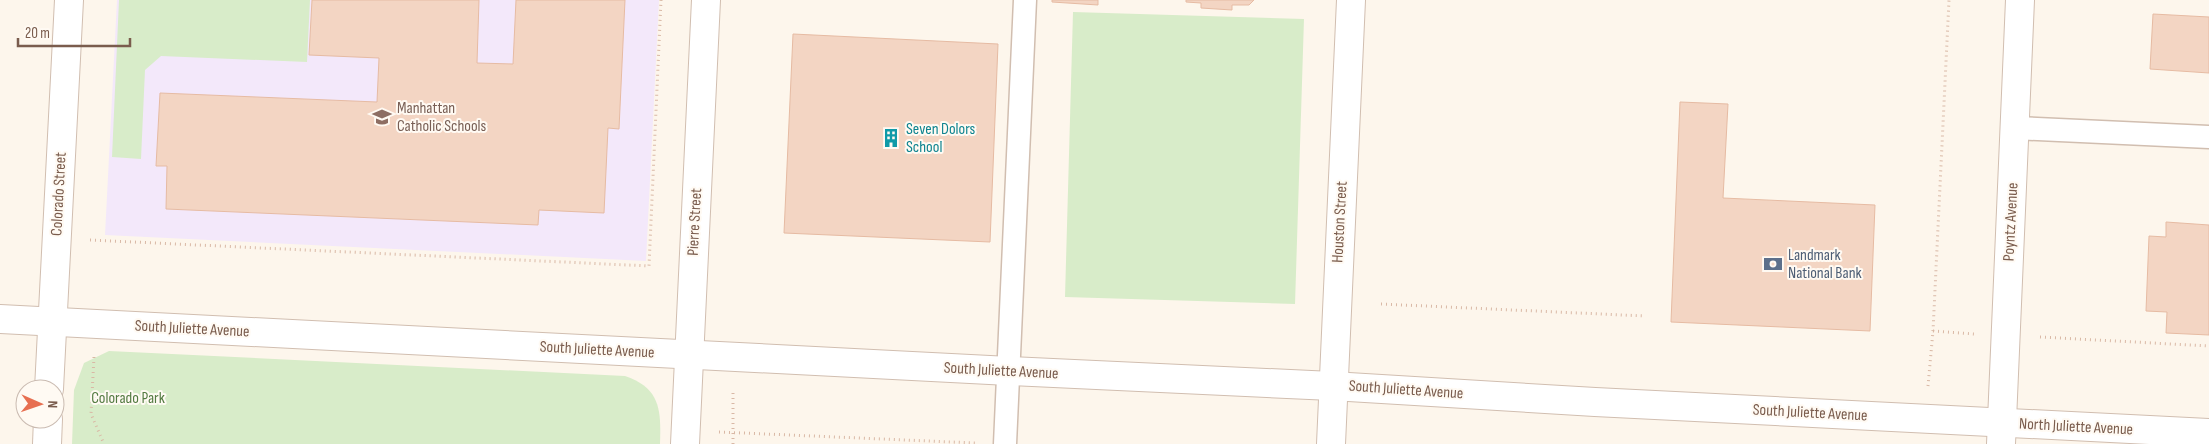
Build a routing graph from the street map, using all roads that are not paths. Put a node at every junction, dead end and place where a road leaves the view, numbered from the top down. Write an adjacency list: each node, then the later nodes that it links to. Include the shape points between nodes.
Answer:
1 (69, 0): 9 (street, Colorado Street)
2 (706, 0): 10 (street, Pierre Street)
3 (1025, 0): 11 (lane)
4 (1351, 0): 13 (street, Houston Street)
5 (2020, 0): 6 (street, Poyntz Avenue)
6 (2015, 128): 7 (lane); 16 (street, Poyntz Avenue)
7 (2209, 137)
8 (0, 319): 9 (street, South Juliette Avenue)
9 (52, 321): 10 (street, South Juliette Avenue); 12 (street, Colorado Street)
10 (689, 355): 11 (street, South Juliette Avenue); 18 (street, Pierre Street)
11 (1009, 372): 13 (street, South Juliette Avenue); 19 (lane)
12 (49, 379)
13 (1332, 386): 16 (street, South Juliette Avenue, via 1924,419); 20 (street, Houston Street)
14 (48, 429): 17 (street)
15 (2209, 433): 16 (street, North Juliette Avenue)
16 (2002, 434)
17 (47, 444)
18 (685, 444)
19 (1005, 444)
20 (1331, 444)

